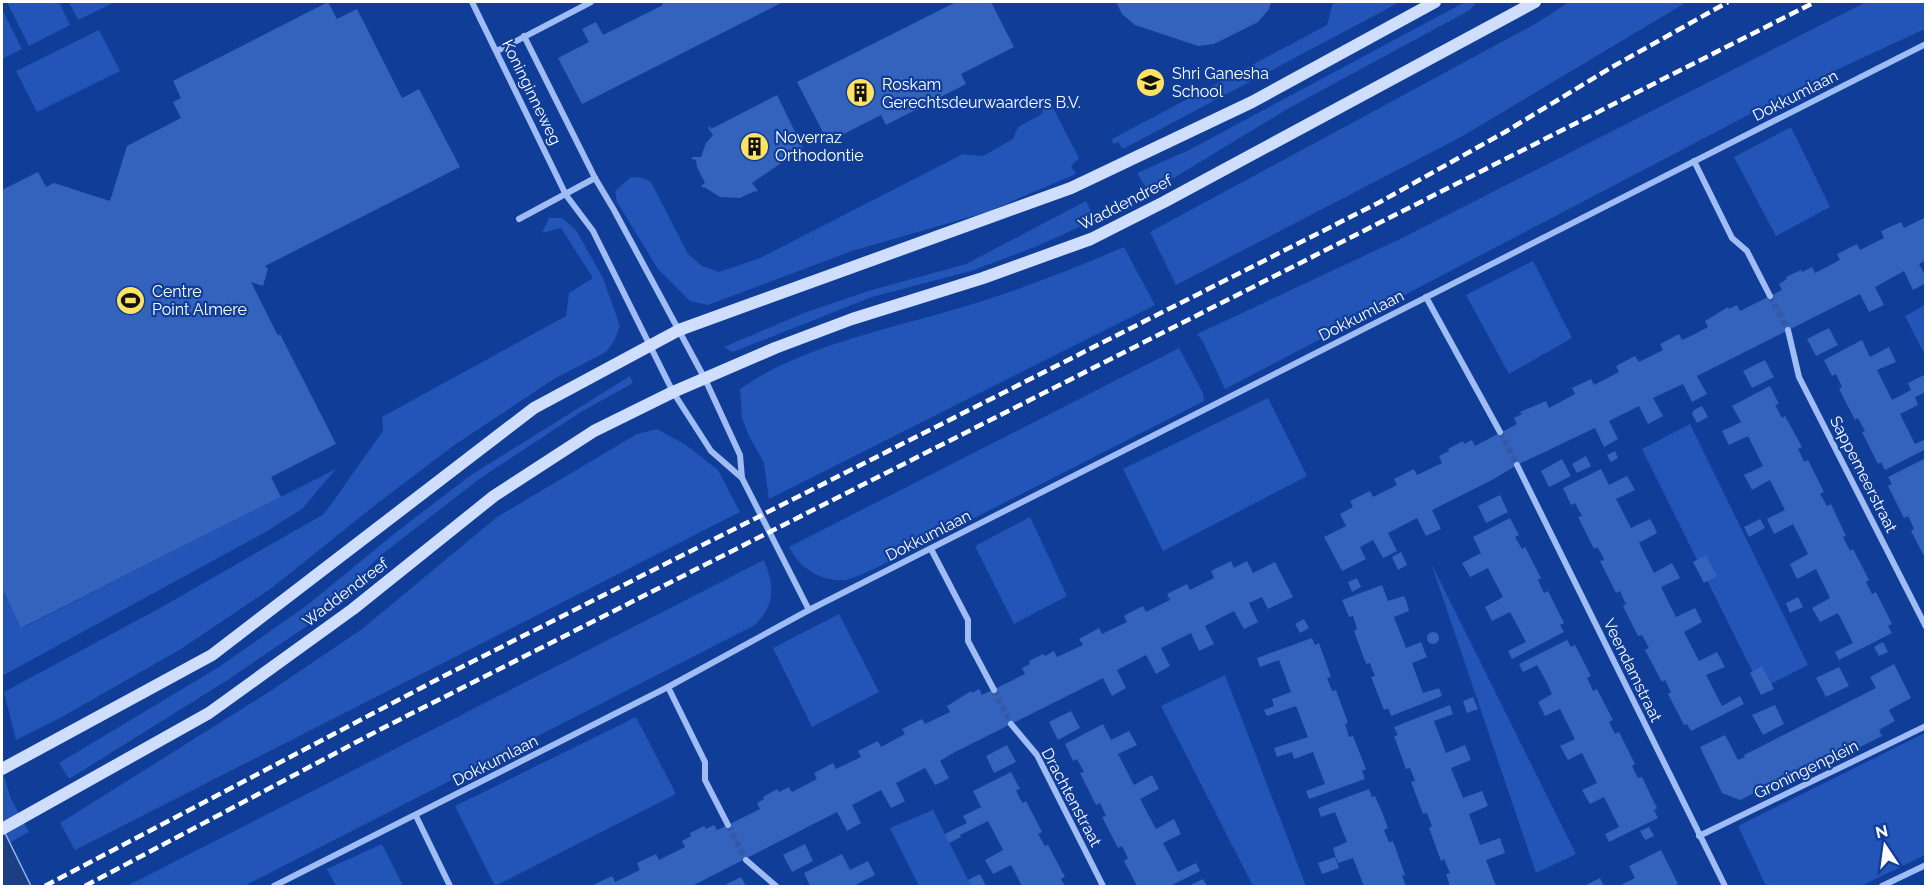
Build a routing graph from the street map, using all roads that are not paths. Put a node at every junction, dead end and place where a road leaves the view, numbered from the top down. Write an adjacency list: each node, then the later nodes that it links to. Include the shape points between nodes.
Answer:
1 (472, 2): 7 (street, Koninginneweg)
2 (591, 2): 5 (street)
3 (1436, 2): 14 (main road, Waddendreef, via 1252,102 1071,188)
4 (1528, 3): 17 (main road, Waddendreef, via 1091,239 852,319)
5 (524, 36): 7 (street); 9 (street, Koninginneweg)
6 (1926, 44): 8 (street, Dokkumlaan)
7 (497, 51): 10 (street, Koninginneweg)
8 (1694, 161): 12 (street, via 1732,238 1747,251); 13 (street, Dokkumlaan)
9 (595, 178): 10 (street); 14 (street, Koninginneweg)
10 (566, 195): 11 (street); 16 (street, Koninginneweg, via 593,231)
11 (519, 219)
12 (1770, 296)
13 (1426, 297): 19 (street); 22 (street, Dokkumlaan)
14 (679, 330): 16 (main road, Waddendreef); 17 (street)
15 (1788, 330): 24 (street, Sappemeerstraat, via 1799,377)
16 (651, 345): 18 (street); 29 (main road, Waddendreef, via 534,408 212,655)
17 (705, 379): 18 (main road, Waddendreef); 21 (street, via 740,455)
18 (673, 392): 21 (street, via 711,451); 32 (main road, Waddendreef, via 594,431 494,496 353,609 209,713)
19 (1500, 432)
20 (1517, 465): 33 (street, Veendamstraat)
21 (742, 478): 23 (street)
22 (931, 549): 23 (street, Dokkumlaan); 26 (street, via 968,620 968,641)
23 (809, 610): 25 (street, Dokkumlaan)
24 (1926, 627)
25 (668, 687): 30 (street, Dokkumlaan); 31 (street, via 705,762 705,780)
26 (994, 690)
27 (1011, 724): 39 (street, Drachtenstraat, via 1037,755)
28 (1926, 726): 33 (street, Groningenplein)
29 (2, 769)
30 (416, 816): 36 (street, Dokkumlaan); 37 (street)
31 (728, 825)
32 (2, 829)
33 (1698, 836): 40 (street, Veendamstraat)
34 (746, 860): 38 (street)
35 (1926, 865): 41 (street)
36 (274, 886)
37 (450, 886)
38 (777, 886)
39 (1103, 886)
40 (1725, 886)
41 (1882, 886)

